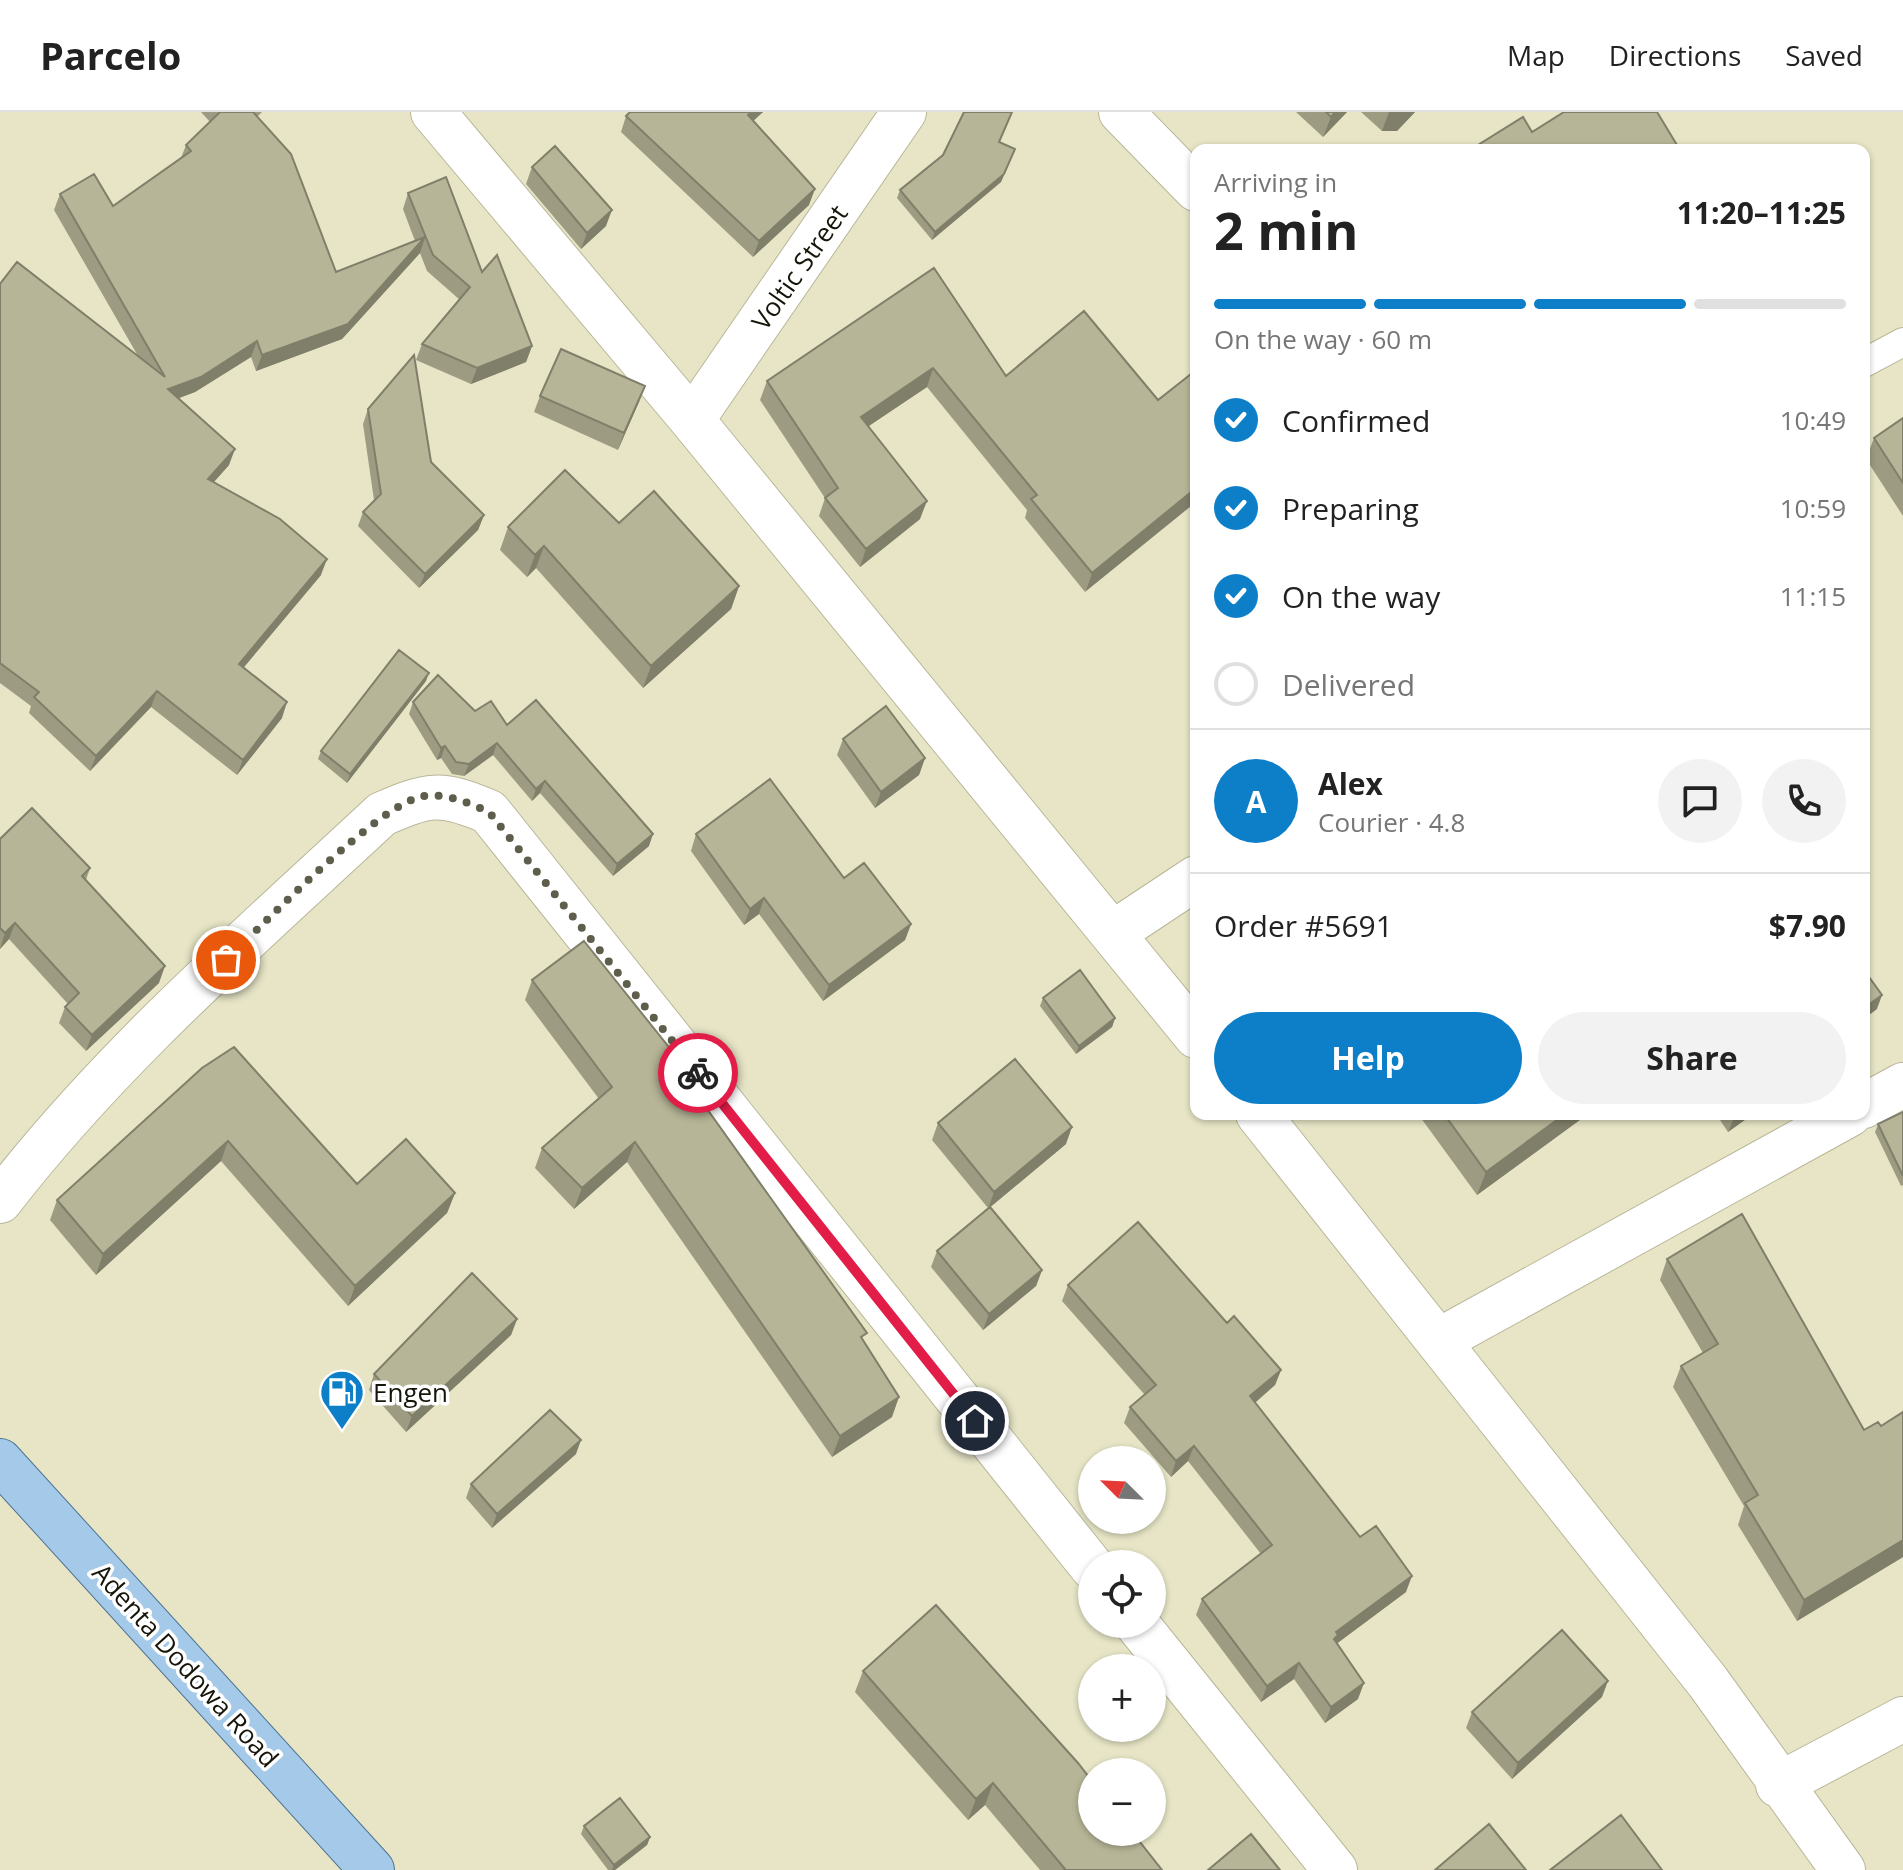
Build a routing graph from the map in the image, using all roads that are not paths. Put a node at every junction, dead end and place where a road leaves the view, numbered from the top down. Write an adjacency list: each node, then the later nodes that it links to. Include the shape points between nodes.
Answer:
1 (433, 112): 7 (street)
2 (904, 112): 7 (street, Voltic Street)
3 (1121, 112): 4 (street)
4 (1190, 183)
5 (1903, 342): 6 (lane)
6 (1870, 360)
7 (692, 420): 9 (street)
8 (1190, 882): 9 (street)
9 (1113, 933): 10 (street)
10 (1190, 1029)
11 (1903, 1085): 12 (street)
12 (1870, 1103)
13 (1263, 1120): 16 (street)
14 (1839, 1120): 16 (street)
15 (0, 1201): 18 (street, via 159,1023 382,814 423,796 460,799 489,812)
16 (1440, 1340): 21 (street, via 1708,1682)
17 (0, 1461): 22 (main road, Adenta Dodowa Road)
18 (1078, 1550)
19 (1148, 1638): 23 (street)
20 (1903, 1719): 21 (street)
21 (1778, 1785): 24 (street)
22 (372, 1870)
23 (1335, 1870)
24 (1843, 1870)

